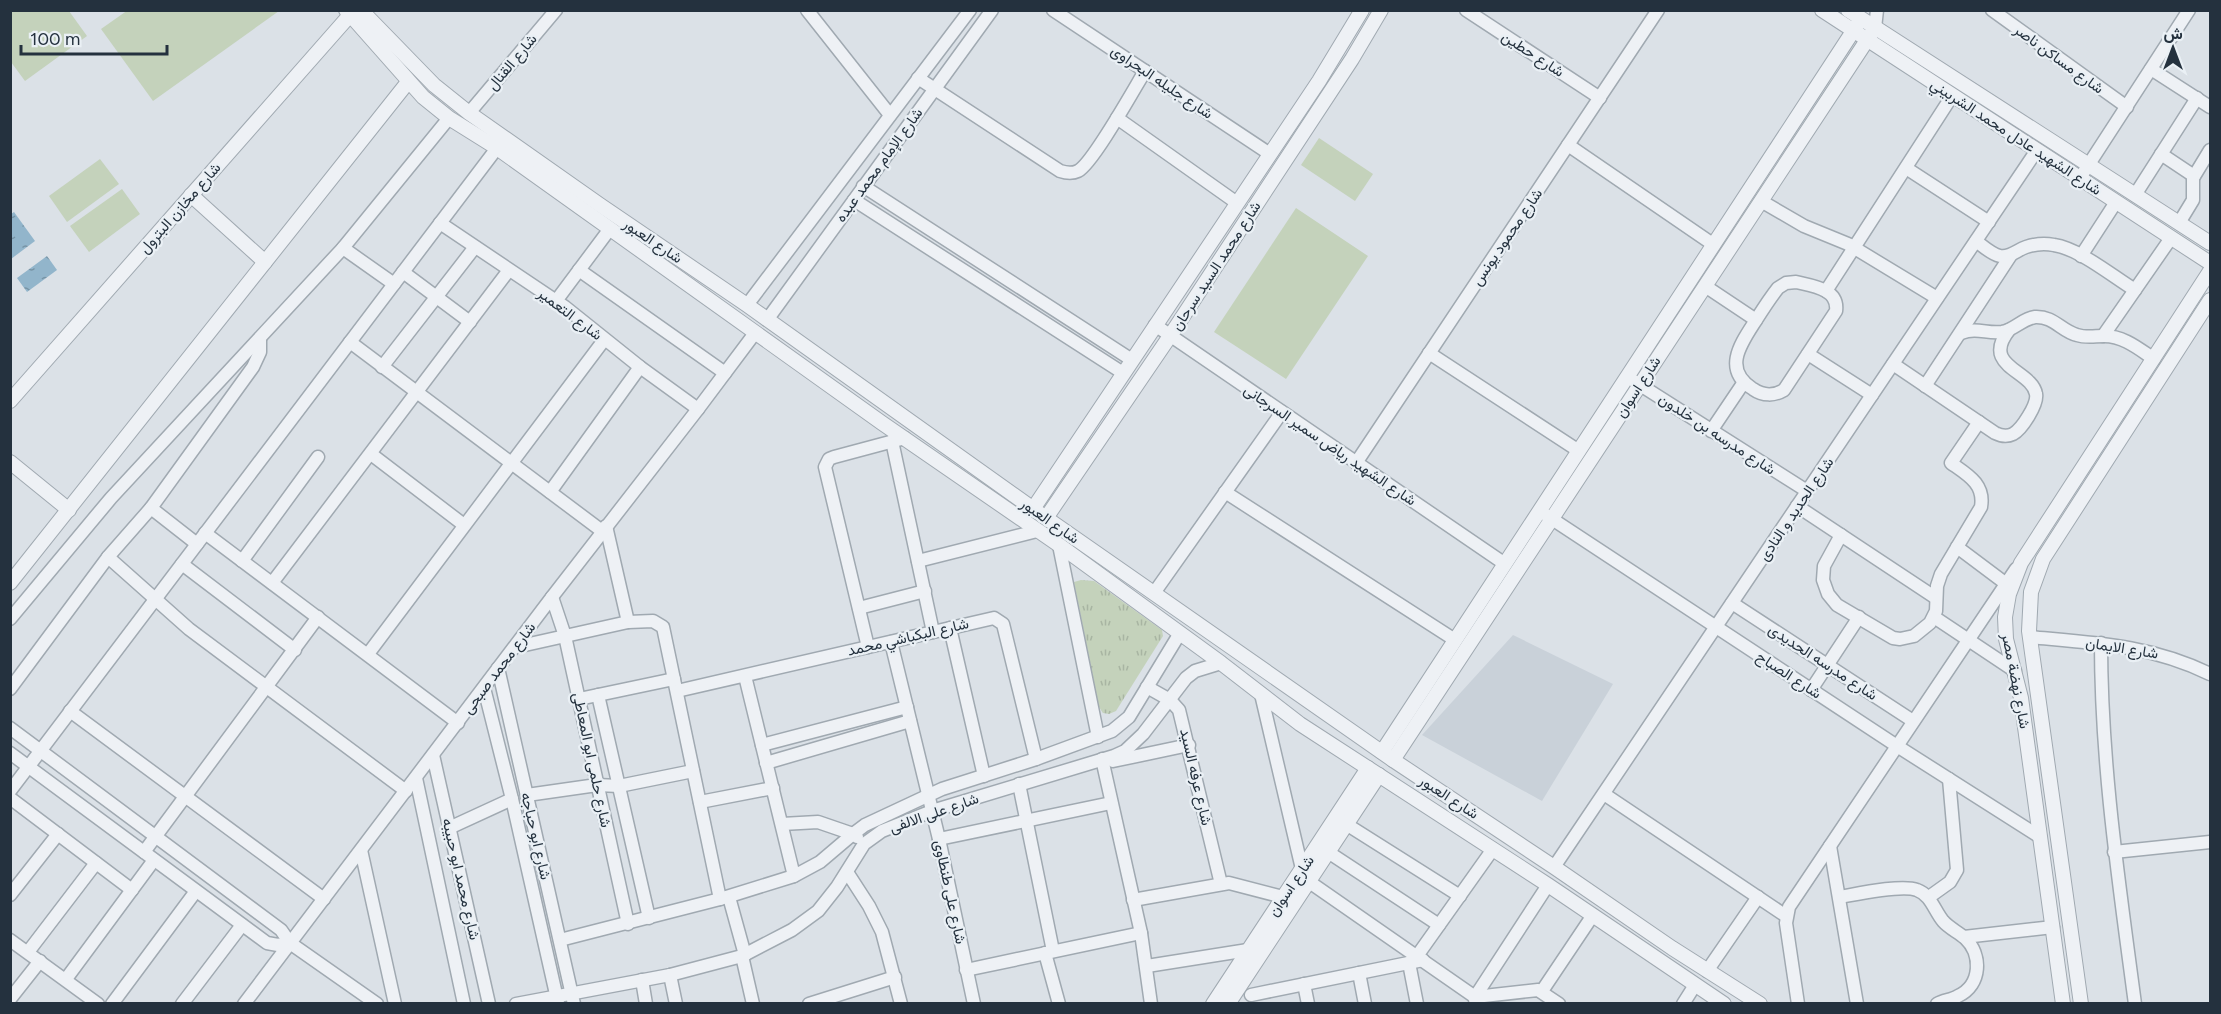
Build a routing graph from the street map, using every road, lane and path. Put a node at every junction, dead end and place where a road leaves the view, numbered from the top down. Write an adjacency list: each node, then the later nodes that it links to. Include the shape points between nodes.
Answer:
1 (556, 10): 29 (street, شارع القنال)
2 (807, 10): 30 (street)
3 (970, 10): 21 (street, شارع الإمام محمد عبده)
4 (992, 10): 23 (street, شارع الإمام محمد عبده)
5 (1053, 10): 20 (street, شارع جليله البحراوى)
6 (1362, 10): 37 (street, شارع محمد السيد سرحان)
7 (1381, 10): 89 (street, شارع محمد السيد سرحان)
8 (1658, 10): 25 (street, شارع محمود يونس)
9 (1822, 10): 17 (street, شارع الشهيد عادل محمد الشربيني)
10 (1848, 10): 16 (street, شارع الشهيد عادل محمد الشربيني)
11 (1992, 10): 27 (street, شارع مساكن ناصر)
12 (1877, 11): 16 (street, شارع اسوان); 18 (street, شارع اسوان)
13 (2189, 11): 19 (street)
14 (352, 12): 22 (street, شارع العبور); 29 (street, شارع العبور); 44 (street, شارع مخازن البترول)
15 (1474, 13): 25 (street, شارع حطين)
16 (1862, 19): 17 (street, شارع اسوان); 18 (street, شارع الشهيد عادل محمد الشربيني)
17 (1854, 31): 18 (street, شارع الشهيد عادل محمد الشربيني); 61 (street, شارع اسوان)
18 (1871, 34): 24 (street, شارع الشهيد عادل محمد الشربيني); 39 (street, شارع الشهيد عادل محمد الشربيني); 47 (street, شارع اسوان)
19 (2151, 69): 26 (street); 27 (street)
20 (1145, 71): 32 (street); 37 (street, شارع جليله البحراوى)
21 (918, 78): 23 (street); 30 (street, شارع الإمام محمد عبده)
22 (408, 82): 31 (street, شارع العبور); 67 (street)
23 (934, 89): 32 (street, via 1066,173 1083,167); 43 (street, شارع الإمام محمد عبده)
24 (1952, 96): 35 (street, شارع الشهيد عادل محمد الشربيني); 40 (street)
25 (1600, 98): 33 (street, شارع محمود يونس)
26 (2197, 98): 28 (street); 38 (street)
27 (2127, 107): 39 (street)
28 (2211, 107)
29 (469, 113): 50 (street, شارع العبور)
30 (891, 115): 81 (street, شارع الإمام محمد عبده)
31 (449, 118): 34 (street, شارع العبور); 63 (street)
32 (1117, 118): 49 (street)
33 (1568, 146): 61 (street); 94 (street, شارع محمود يونس)
34 (497, 148): 51 (street, شارع العبور); 53 (street)
35 (2037, 150): 42 (street, شارع الشهيد عادل محمد الشربيني); 52 (street, شارع الحديد و النادى)
36 (2211, 150): 41 (street)
37 (1270, 154): 49 (street, شارع محمد السيد سرحان)
38 (2161, 154): 41 (street); 45 (street)
39 (2089, 165): 42 (street); 45 (street, شارع الشهيد عادل محمد الشربيني)
40 (1906, 168): 52 (street); 64 (street)
41 (2194, 176): 54 (street, via 2193,200)
42 (2080, 178): 48 (street, شارع الشهيد عادل محمد الشربيني)
43 (863, 186): 46 (street, شارع الإمام محمد عبده); 97 (street)
44 (192, 195): 67 (street); 110 (street, شارع مخازن البترول)
45 (2135, 195): 54 (street, شارع الشهيد عادل محمد الشربيني)
46 (854, 200): 82 (street, شارع الإمام محمد عبده); 102 (street)
47 (1761, 201): 64 (street, via 1799,224); 74 (street, شارع اسوان)
48 (2116, 202): 57 (street, شارع الشهيد عادل محمد الشربيني); 66 (street)
49 (1236, 203): 85 (street, شارع محمد السيد سرحان)
50 (600, 205): 51 (street, via 597,215); 55 (street, شارع العبور)
51 (591, 217): 56 (street, شارع العبور)
52 (1989, 222): 59 (street, شارع الحديد و النادى)
53 (440, 223): 62 (street, شارع التعمير); 72 (street)
54 (2179, 223): 60 (street, شارع الشهيد عادل محمد الشربيني)
55 (632, 227): 58 (street, via 624,231); 81 (street, شارع العبور)
56 (609, 230): 58 (street, شارع العبور); 70 (street)
57 (2171, 237): 68 (street, شارع الشهيد عادل محمد الشربيني); 75 (street)
58 (623, 239): 87 (street, شارع العبور)
59 (1976, 241): 65 (street, via 1997,255); 78 (street, شارع الحديد و النادى)
60 (2211, 243)
61 (1714, 245): 103 (street, شارع اسوان)
62 (475, 247): 69 (street, شارع التعمير); 77 (street)
63 (343, 248): 73 (street); 91 (street)
64 (1854, 248): 76 (street); 78 (street)
65 (2011, 255): 66 (street, via 2047,244); 88 (street)
66 (2081, 256): 75 (street)
67 (266, 262): 135 (street)
68 (2211, 263)
69 (509, 270): 80 (street, شارع التعمير); 84 (street)
70 (579, 270): 80 (street); 101 (street)
71 (2211, 271): 96 (street, شارع نهضة مصر)
72 (403, 273): 73 (street); 77 (street)
73 (394, 284): 93 (street)
74 (1705, 286): 83 (street); 105 (street, شارع اسوان)
75 (2135, 290): 90 (street)
76 (1826, 291): 83 (street, via 1786,283 1778,288); 95 (street, via 1835,299 1836,312)
77 (436, 297): 84 (street); 99 (street)
78 (1937, 298): 98 (street, شارع الحديد و النادى)
79 (2211, 300): 126 (street, شارع نهضة مصر)
80 (556, 301): 92 (street, شارع التعمير)
81 (747, 304): 82 (street, شارع العبور)
82 (767, 320): 107 (street, شارع العبور)
83 (1756, 320): 104 (street, via 1737,352 1736,364)
84 (470, 322): 108 (street)
85 (1155, 325): 89 (street, شارع الشهيد رياض سمير السرجانى); 97 (street, شارع محمد السيد سرحان)
86 (2009, 330): 88 (street, via 1976,329); 90 (street, via 2025,320 2043,317 2078,336); 115 (street, via 2001,348 2004,360 2032,386 2036,401 2020,428 2011,435 1999,435)
87 (755, 333): 101 (street, شارع محمد صبحى); 111 (street, شارع العبور)
88 (1961, 333): 106 (street)
89 (1170, 336): 114 (street, شارع الشهيد رياض سمير السرجانى); 137 (street, شارع محمد السيد سرحان)
90 (2103, 336): 96 (street, via 2128,341)
91 (260, 339): 133 (street, via 260,352 253,367); 165 (street, via 111,498)
92 (604, 340): 100 (street, شارع التعمير); 124 (street)
93 (350, 342): 99 (street); 141 (street)
94 (1429, 353): 119 (street); 125 (street, شارع محمود يونس)
95 (1808, 354): 104 (street, via 1779,393 1760,393); 109 (street)
96 (2154, 359): 122 (street, شارع نهضة مصر)
97 (1132, 360): 102 (street, شارع محمد السيد سرحان)
98 (1893, 364): 106 (street); 109 (street, شارع الحديد و النادى)
99 (382, 367): 108 (street)
100 (640, 367): 112 (street, شارع التعمير); 130 (street)
101 (725, 373): 112 (street, شارع محمد صبحى)
102 (1123, 373): 134 (street, شارع محمد السيد سرحان)
103 (1627, 377): 105 (street, شارع مدرسه بن خلدون); 119 (street, شارع اسوان)
104 (1744, 382): 117 (street)
105 (1640, 384): 117 (street, شارع مدرسه بن خلدون); 136 (street, شارع اسوان)
106 (1925, 386): 115 (street)
107 (865, 388): 111 (street, via 864,400); 113 (street, شارع العبور)
108 (417, 393): 120 (street); 124 (street)
109 (1872, 395): 128 (street, شارع الحديد و النادى)
110 (10, 401)
111 (857, 405): 116 (street, شارع العبور)
112 (698, 410): 139 (street, شارع محمد صبحى)
113 (895, 410): 116 (street); 134 (street, شارع العبور)
114 (1282, 412): 125 (street, شارع الشهيد رياض سمير السرجانى); 131 (street)
115 (1979, 422): 145 (street, via 1951,464 1973,478 1982,496 1979,512)
116 (882, 423): 118 (street, شارع العبور)
117 (1712, 431): 128 (street, شارع مدرسه بن خلدون)
118 (899, 440): 140 (street, شارع العبور); 148 (street); 161 (street, via 826,462)
119 (1579, 451): 136 (street, شارع اسوان)
120 (371, 454): 138 (street); 153 (street)
121 (318, 457): 147 (street)
122 (2087, 460): 126 (street, via 2093,467); 127 (street, شارع نهضة مصر)
123 (10, 462): 135 (street)
124 (511, 463): 130 (street); 138 (street)
125 (1356, 463): 151 (street, شارع الشهيد رياض سمير السرجانى)
126 (2101, 467): 129 (street, شارع نهضة مصر)
127 (2071, 486): 129 (street, via 2078,483); 149 (street, شارع نهضة مصر)
128 (1807, 491): 132 (street, شارع الحديد و النادى)
129 (2086, 491): 172 (street, شارع نهضة مصر, via 2036,575 2030,601)
130 (550, 492): 139 (street)
131 (1226, 492): 156 (street); 173 (street)
132 (1797, 506): 142 (street); 160 (street, شارع الحديد و النادى)
133 (151, 508): 143 (street); 146 (street)
134 (1033, 509): 137 (street, شارع العبور)
135 (69, 510): 152 (street)
136 (1546, 515): 151 (street, شارع اسوان); 167 (street, شارع الصباح); 213 (street, شارع اسوان)
137 (1046, 518): 156 (street, شارع العبور)
138 (464, 525): 180 (street)
139 (604, 529): 158 (street, شارع محمد صبحى); 166 (street)
140 (1037, 531): 144 (street, شارع العبور); 148 (street)
141 (206, 533): 143 (street); 147 (street)
142 (1841, 535): 159 (street); 163 (street, via 1826,559 1823,580 1832,600)
143 (197, 544): 150 (street)
144 (1059, 545): 170 (street, شارع العبور); 206 (street)
145 (1957, 547): 154 (street); 159 (street, via 1941,574)
146 (108, 557): 157 (street); 192 (street)
147 (242, 561): 153 (street)
148 (918, 561): 155 (street)
149 (2021, 563): 154 (street); 184 (street, شارع نهضة مصر, via 2012,584 2006,617 2006,639)
150 (182, 564): 157 (street); 179 (street)
151 (1505, 564): 173 (street, شارع اسوان)
152 (10, 583)
153 (272, 583): 162 (street)
154 (2005, 583): 174 (street)
155 (925, 591): 161 (street); 169 (street)
156 (1154, 593): 186 (street, شارع العبور)
157 (156, 597): 189 (street, via 189,629); 200 (street)
158 (552, 597): 171 (street, شارع حلمى ابو المعاطى); 177 (street, شارع محمد صبحى)
159 (1936, 598): 164 (street)
160 (1732, 603): 167 (street, شارع الحديد و النادى); 182 (street, شارع مدرسه الحديدى)
161 (859, 608): 178 (street)
162 (318, 617): 179 (street); 180 (street)
163 (1858, 617): 164 (street, via 1900,639 1920,633); 182 (street)
164 (1934, 617): 174 (street)
165 (10, 620)
166 (628, 622): 171 (street); 188 (street, via 653,621 663,627)
167 (1716, 627): 193 (street, شارع الصباح); 229 (street, شارع الحديد و النادى)
168 (950, 628): 169 (street, شارع البكباشي محمد); 214 (street, شارع البكباشي محمد, via 988,619 1003,624); 220 (street)
169 (933, 632): 175 (street, شارع البكباشي محمد)
170 (1180, 633): 181 (street, شارع العبور); 190 (street, شارع على الالفى)
171 (565, 636): 177 (street); 196 (street, شارع حلمى ابو المعاطى)
172 (2030, 637): 176 (street, شارع الايمان); 340 (street, شارع نهضة مصر)
173 (1455, 640): 213 (street, شارع اسوان)
174 (1967, 640): 184 (street); 202 (street)
175 (891, 642): 178 (street, شارع البكباشي محمد); 199 (street, شارع على طنطاوى)
176 (2101, 643): 185 (street, شارع الايمان, via 2161,654); 254 (street, via 2104,753)
177 (516, 647): 183 (street, شارع محمد صبحى)
178 (868, 647): 187 (street, شارع البكباشي محمد)
179 (295, 650): 189 (street)
180 (368, 654): 203 (street)
181 (1221, 663): 194 (street, شارع العبور); 197 (street, شارع على الالفى, via 1195,671)
182 (1827, 665): 193 (street); 202 (street, شارع مدرسه الحديدى)
183 (498, 668): 191 (street, شارع محمد صبحى); 230 (street, شارع ابو حباجه)
184 (2015, 671): 245 (street, شارع نهضة مصر)
185 (2211, 674)
186 (1273, 675): 194 (street, via 1273,686); 198 (street, شارع العبور)
187 (745, 676): 188 (street, شارع البكباشي محمد); 207 (street)
188 (675, 685): 195 (street, شارع البكباشي محمد); 218 (street)
189 (267, 687): 228 (street); 231 (street)
190 (1147, 687): 197 (street); 206 (street, شارع على الالفى, via 1128,717)
191 (484, 688): 203 (street, شارع محمد صبحى); 234 (street, شارع ابو حباجه)
192 (10, 689)
193 (1811, 690): 209 (street, شارع الصباح)
194 (1260, 693): 204 (street, شارع العبور); 259 (street)
195 (598, 695): 196 (street, شارع البكباشي محمد); 225 (street, شارع حلمى ابو المعاطى)
196 (579, 699): 223 (street, شارع حلمى ابو المعاطى)
197 (1170, 700): 208 (street, شارع عرفه السيد, via 1179,710); 215 (street, شارع على الالفى, via 1134,743)
198 (1314, 705): 204 (street, via 1300,715); 213 (street, شارع العبور)
199 (907, 707): 201 (street, شارع على طنطاوى); 207 (street)
200 (70, 711): 210 (street); 231 (street)
201 (910, 721): 216 (street); 232 (street, شارع على طنطاوى)
202 (1913, 721): 209 (street)
203 (458, 723): 212 (street, شارع محمد صبحى)
204 (1300, 724): 219 (street, شارع العبور)
205 (10, 729): 210 (street)
206 (1098, 737): 214 (street, شارع على الالفى)
207 (762, 745): 216 (street)
208 (1189, 745): 215 (street); 261 (street, شارع عرفه السيد)
209 (1897, 746): 222 (street, شارع الصباح); 249 (street)
210 (40, 751): 217 (street); 244 (street)
211 (10, 753): 217 (street)
212 (433, 755): 221 (street, شارع محمد صبحى); 241 (street, شارع محمد ابو حبيبه)
213 (1387, 756): 257 (street, شارع العبور)
214 (1036, 759): 220 (street, شارع على الالفى)
215 (1102, 761): 224 (street, شارع على الالفى); 236 (street)
216 (766, 763): 226 (street)
217 (29, 766): 227 (street); 252 (street)
218 (693, 771): 225 (street); 235 (street)
219 (1373, 772): 240 (street, شارع اسوان); 251 (street, شارع العبور); 259 (street, شارع اسوان)
220 (984, 776): 232 (street, شارع على الالفى)
221 (416, 778): 228 (street, شارع محمد صبحى); 317 (street, شارع محمد ابو حبيبه)
222 (1949, 779): 245 (street, شارع الصباح); 271 (street, via 1957,870 1950,882)
223 (597, 784): 225 (street); 230 (street); 279 (street, شارع حلمى ابو المعاطى)
224 (1018, 784): 237 (street, شارع على الالفى); 238 (street)
225 (619, 786): 278 (street, شارع حلمى ابو المعاطى)
226 (772, 788): 235 (street); 239 (street)
227 (10, 791)
228 (406, 791): 250 (street, شارع محمد صبحى)
229 (1604, 794): 257 (street, شارع الحديد و النادى); 269 (street)
230 (527, 795): 286 (street, شارع ابو حباجه)
231 (185, 796): 244 (street); 273 (street)
232 (929, 796): 237 (street, شارع على طنطاوى); 243 (street, شارع على الالفى)
233 (10, 798): 242 (street)
234 (512, 799): 241 (street); 308 (street, شارع ابو حباجه)
235 (700, 802): 272 (street)
236 (1111, 803): 238 (street); 274 (street)
237 (932, 811): 246 (street, شارع على طنطاوى); 248 (street, شارع على الالفى, via 882,831)
238 (1026, 821): 246 (street); 290 (street)
239 (782, 824): 243 (street, via 818,822); 260 (street)
240 (1346, 824): 253 (street, شارع اسوان); 267 (street)
241 (449, 828): 318 (street, شارع محمد ابو حبيبه)
242 (58, 834): 256 (street); 266 (street)
243 (853, 834): 248 (street); 260 (street, شارع على الالفى, via 826,858)
244 (155, 836): 252 (street); 287 (street, via 281,930)
245 (2040, 837): 282 (street, شارع نهضة مصر)
246 (939, 838): 295 (street, شارع على طنطاوى)
247 (2211, 842): 254 (street)
248 (864, 844): 258 (street, شارع على الالفى)
249 (1830, 846): 270 (street); 277 (street)
250 (361, 849): 273 (street, شارع محمد صبحى); 316 (street)
251 (1492, 849): 262 (street, شارع العبور); 267 (street)
252 (144, 852): 255 (street)
253 (1328, 852): 259 (street, شارع اسوان); 281 (street)
254 (2114, 852): 341 (street)
255 (154, 860): 263 (street); 265 (street)
256 (96, 863): 263 (street); 289 (street)
257 (1554, 867): 264 (street, شارع العبور)
258 (847, 872): 291 (street, شارع على الالفى, via 827,901 805,922); 299 (street, via 876,919)
259 (1305, 875): 268 (street, شارع اسوان); 292 (street); 304 (street, شارع اسوان)
260 (794, 876): 272 (street, شارع على الالفى)
261 (1221, 884): 268 (street); 274 (street)
262 (1548, 885): 275 (street, شارع العبور); 309 (street)
263 (132, 890): 300 (street)
264 (1587, 890): 275 (street); 296 (street, شارع العبور)
265 (196, 891): 280 (street); 312 (street)
266 (10, 895)
267 (1460, 896): 281 (street)
268 (1283, 897): 288 (street, شارع اسوان)
269 (1758, 897): 277 (street); 296 (street)
270 (1840, 897): 271 (street, via 1905,888); 337 (street)
271 (1929, 897): 284 (street, via 1945,923)
272 (724, 898): 278 (street, شارع على الالفى); 291 (street)
273 (324, 899): 287 (street, شارع محمد صبحى)
274 (1133, 900): 283 (street)
275 (1576, 904): 276 (street, شارع العبور)
276 (1593, 915): 303 (street, شارع العبور); 305 (street)
277 (1786, 916): 336 (street)
278 (649, 918): 279 (street, شارع على الالفى)
279 (628, 924): 286 (street, شارع على الالفى)
280 (242, 925): 287 (street, via 267,942); 313 (street)
281 (1439, 925): 292 (street)
282 (2053, 927): 284 (street); 339 (street, شارع نهضة مصر)
283 (1141, 933): 290 (street); 294 (street)
284 (1964, 937): 338 (street, via 1976,957 1974,980 1958,996)
285 (10, 940): 289 (street)
286 (560, 940): 306 (street, شارع ابو حباجه)
287 (290, 944): 314 (street, شارع محمد صبحى); 315 (street)
288 (1248, 950): 294 (street); 327 (street, شارع اسوان)
289 (28, 952): 293 (street)
290 (1049, 952): 295 (street); 325 (street)
291 (743, 955): 298 (street, شارع على الالفى); 322 (street)
292 (1416, 960): 297 (street); 309 (street); 331 (street)
293 (40, 961): 300 (street); 307 (street)
294 (1147, 966): 326 (street)
295 (966, 970): 324 (street, شارع على طنطاوى)
296 (1707, 971): 335 (street, شارع العبور)
297 (1359, 973): 302 (street); 330 (street)
298 (670, 975): 301 (street, شارع على الالفى); 321 (street)
299 (895, 978): 310 (street); 323 (street)
300 (66, 980): 311 (street)
301 (642, 980): 306 (street, شارع على الالفى); 320 (street)
302 (1304, 984): 304 (street); 329 (street)
303 (1695, 985): 333 (street); 334 (street, شارع العبور)
304 (1247, 995): 328 (street, شارع اسوان)
305 (1540, 995): 309 (street); 332 (street)
306 (573, 998): 308 (street, شارع على الالفى)
307 (10, 999)
308 (557, 1000): 319 (street, شارع على الالفى)
309 (1475, 1000)
310 (899, 1003)
311 (99, 1004)
312 (112, 1004)
313 (182, 1004)
314 (244, 1004)
315 (377, 1004)
316 (395, 1004)
317 (464, 1004)
318 (489, 1004)
319 (516, 1004)
320 (646, 1004)
321 (676, 1004)
322 (753, 1004)
323 (810, 1004)
324 (974, 1004)
325 (1059, 1004)
326 (1152, 1004)
327 (1213, 1004)
328 (1228, 1004)
329 (1308, 1004)
330 (1365, 1004)
331 (1417, 1004)
332 (1559, 1004)
333 (1683, 1004)
334 (1724, 1004)
335 (1760, 1004)
336 (1798, 1004)
337 (1857, 1004)
338 (1936, 1004)
339 (2063, 1004)
340 (2081, 1004)
341 (2135, 1004)

